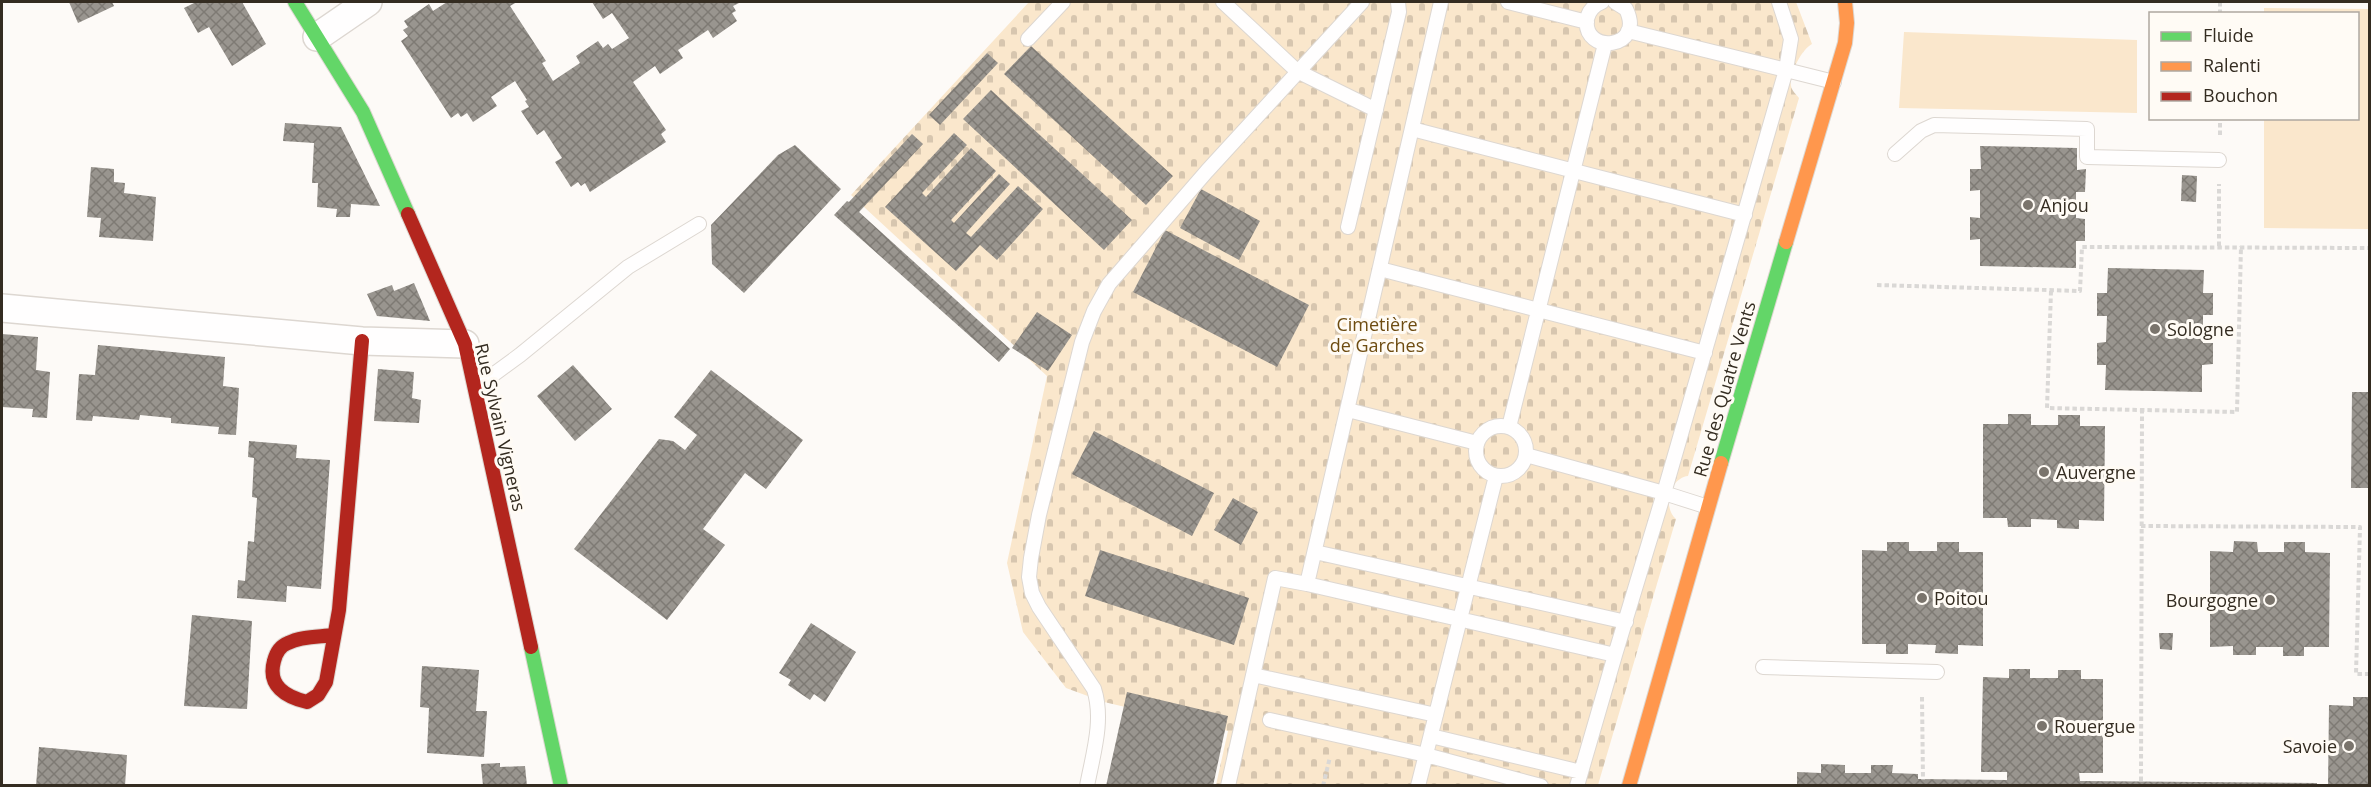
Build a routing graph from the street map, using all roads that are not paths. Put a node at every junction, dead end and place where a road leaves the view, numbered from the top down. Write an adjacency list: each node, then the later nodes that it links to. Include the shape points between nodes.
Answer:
1 (295, 2): 15 (street, Rue Sylvain Vigneras)
2 (368, 2): 15 (street)
3 (1063, 2): 16 (lane)
4 (1223, 2): 19 (lane)
5 (1362, 2): 19 (lane)
6 (1398, 2): 21 (lane)
7 (1441, 2): 22 (lane)
8 (1508, 2): 13 (lane)
9 (1602, 2): 13 (lane, via 1590,10)
10 (1616, 2): 14 (lane, via 1629,14)
11 (1779, 2): 18 (lane, via 1791,39)
12 (1845, 2): 20 (street, Rue des Quatre Vents, via 1845,43)
13 (1587, 21): 17 (lane, via 1592,36)
14 (1628, 31): 17 (lane, via 1619,41); 18 (lane)
15 (317, 37): 33 (street, Rue Sylvain Vigneras, via 363,112)
16 (1028, 39)
17 (1605, 44): 25 (lane)
18 (1786, 70): 20 (lane); 26 (lane)
19 (1297, 71): 21 (lane); 59 (lane, via 1109,284 1082,342 1039,515 1029,577 1039,608 1094,689 1099,703)
20 (1834, 82): 42 (street, Rue des Quatre Vents)
21 (1376, 110): 28 (lane)
22 (1412, 129): 25 (lane); 29 (lane)
23 (1895, 154): 24 (lane, via 1934,125 1973,125 2087,129 2087,157)
24 (2220, 160)
25 (1573, 170): 26 (lane); 31 (lane)
26 (1745, 215): 34 (lane)
27 (699, 224): 35 (lane, via 628,267)
28 (1348, 227)
29 (1380, 269): 31 (lane); 36 (lane)
30 (2, 308): 32 (street)
31 (1538, 310): 34 (lane); 37 (lane)
32 (362, 341): 33 (street); 48 (street)
33 (465, 344): 35 (street, Rue Sylvain Vigneras)
34 (1705, 353): 41 (lane)
35 (475, 388): 58 (street, Rue Sylvain Vigneras)
36 (1348, 410): 38 (lane); 43 (lane)
37 (1509, 427): 38 (lane, via 1490,428); 39 (lane, via 1524,440)
38 (1477, 443): 40 (lane, via 1479,464)
39 (1526, 455): 40 (lane, via 1519,470); 41 (lane)
40 (1496, 476): 45 (lane)
41 (1664, 493): 42 (lane); 47 (lane)
42 (1708, 507): 63 (street, Rue des Quatre Vents)
43 (1315, 552): 44 (lane); 45 (lane)
44 (1307, 584): 46 (lane); 52 (lane, via 1275,578)
45 (1468, 586): 46 (lane); 47 (lane)
46 (1459, 619): 49 (lane); 53 (lane)
47 (1626, 622): 49 (lane)
48 (334, 636): 48 (street, via 326,682 318,695 307,702 291,699 278,689 272,678 278,650 288,642)
49 (1615, 655): 57 (lane)
50 (1763, 667): 51 (lane)
51 (1937, 672)
52 (1253, 675): 53 (lane); 60 (lane)
53 (1436, 715): 55 (lane)
54 (1270, 720): 56 (lane)
55 (1431, 736): 56 (lane); 57 (lane)
56 (1426, 755): 61 (lane); 62 (lane)
57 (1579, 779)
58 (561, 786)
59 (1087, 786)
60 (1228, 786)
61 (1418, 786)
62 (1541, 786)
63 (1629, 786)

